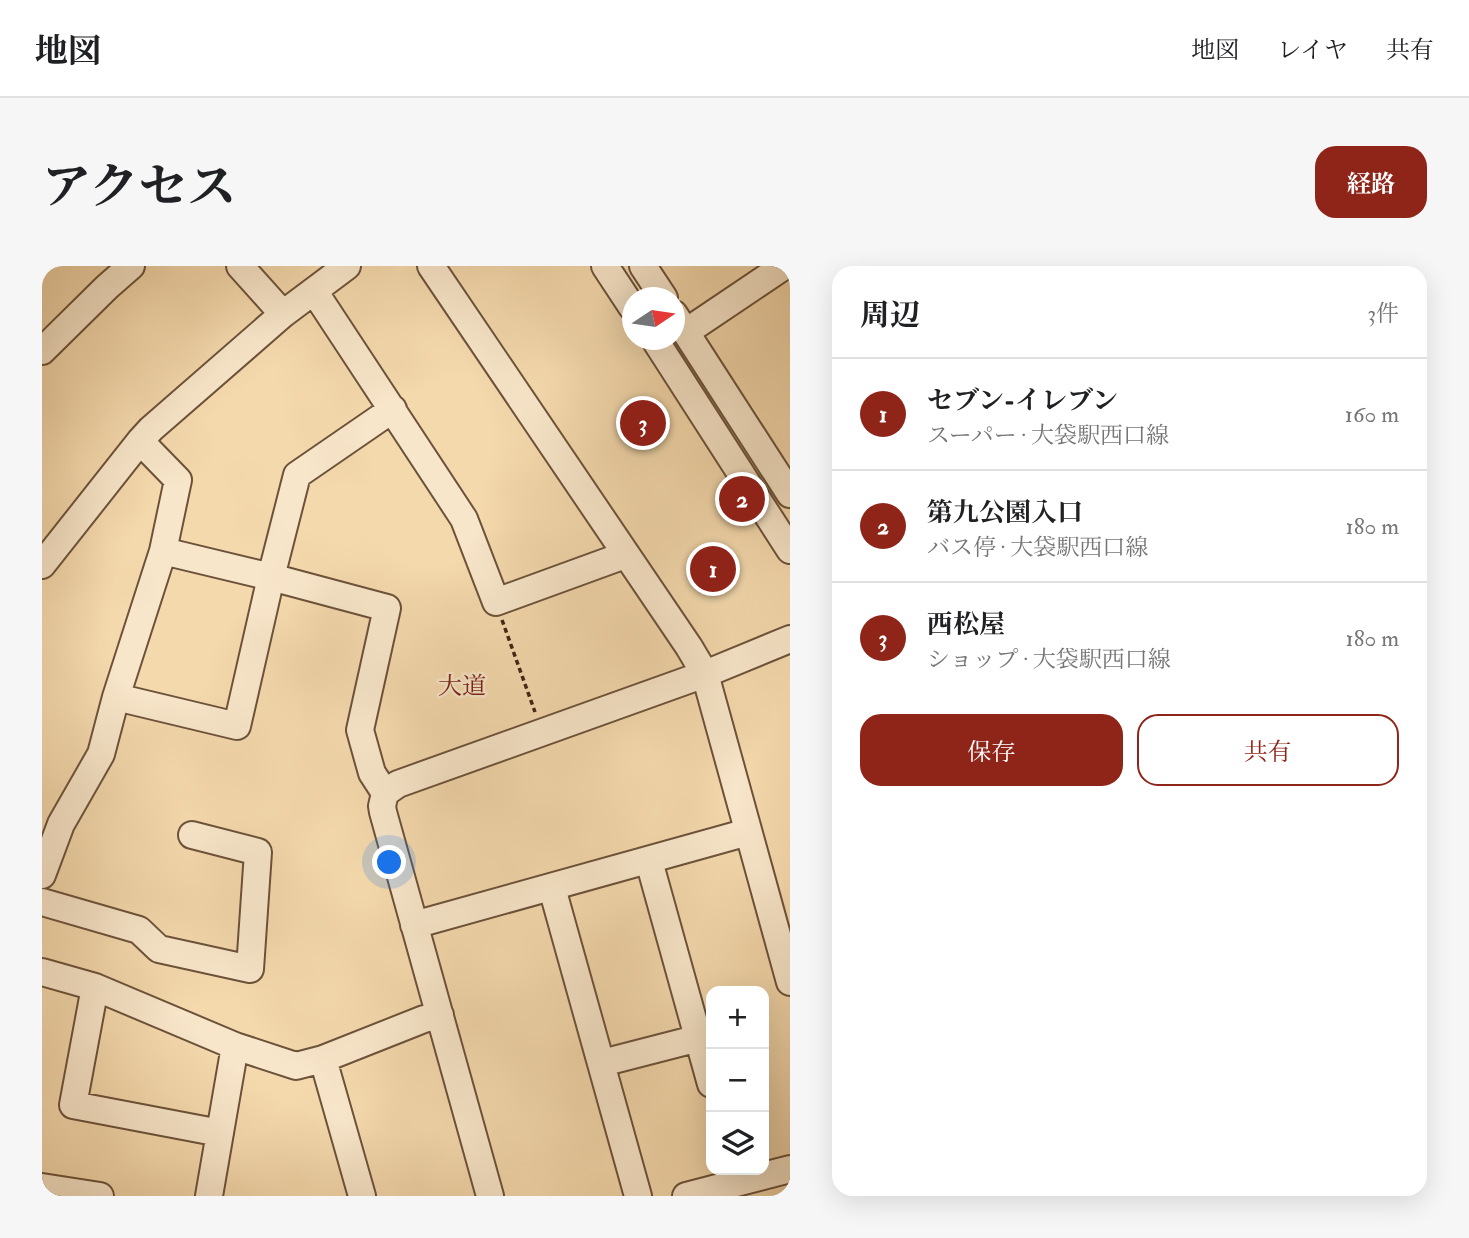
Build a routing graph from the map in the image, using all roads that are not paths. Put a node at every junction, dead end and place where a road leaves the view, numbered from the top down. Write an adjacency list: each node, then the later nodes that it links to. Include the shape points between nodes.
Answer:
1 (131, 266): 15 (street)
2 (240, 266): 11 (street)
3 (347, 266): 9 (street)
4 (431, 266): 21 (street)
5 (605, 266): 10 (street)
6 (643, 266): 8 (street)
7 (784, 266): 12 (street)
8 (657, 287)
9 (314, 291): 11 (street); 16 (street)
10 (622, 292)
11 (283, 314): 17 (street)
12 (685, 319)
13 (685, 330): 18 (street)
14 (661, 350): 19 (street)
15 (42, 351)
16 (393, 409): 21 (street, via 464,519 496,602); 23 (street, via 297,475)
17 (140, 441): 20 (street, via 178,480); 22 (street)
18 (790, 494)
19 (790, 550)
20 (163, 551): 23 (street); 26 (street)
21 (625, 555): 25 (street)
22 (42, 565)
23 (271, 577): 26 (street, via 237,726); 27 (street, via 387,608 360,730 372,773)
24 (790, 639): 25 (street)
25 (705, 674): 27 (street, via 398,784); 28 (street)
26 (116, 697): 31 (street, via 101,754 61,824)
27 (385, 793): 34 (street, via 383,812)
28 (748, 832): 30 (street); 36 (street)
29 (192, 835): 33 (street, via 258,852 250,969 159,949 139,930)
30 (649, 861): 32 (street); 39 (street)
31 (42, 875)
32 (552, 888): 34 (street); 42 (street)
33 (42, 902)
34 (414, 925): 38 (street)
35 (42, 972): 37 (street)
36 (790, 982)
37 (95, 987): 40 (street); 44 (street, via 73,1105)
38 (440, 1015): 41 (street); 51 (street)
39 (699, 1038): 42 (street); 43 (street)
40 (235, 1046): 41 (street, via 296,1066); 44 (street)
41 (323, 1059): 50 (street)
42 (602, 1063): 52 (street)
43 (706, 1065)
44 (220, 1133): 49 (street)
45 (790, 1169): 46 (street)
46 (737, 1176): 53 (street)
47 (54, 1191): 48 (street)
48 (100, 1196)
49 (209, 1196)
50 (362, 1196)
51 (490, 1196)
52 (638, 1196)
53 (687, 1196)

